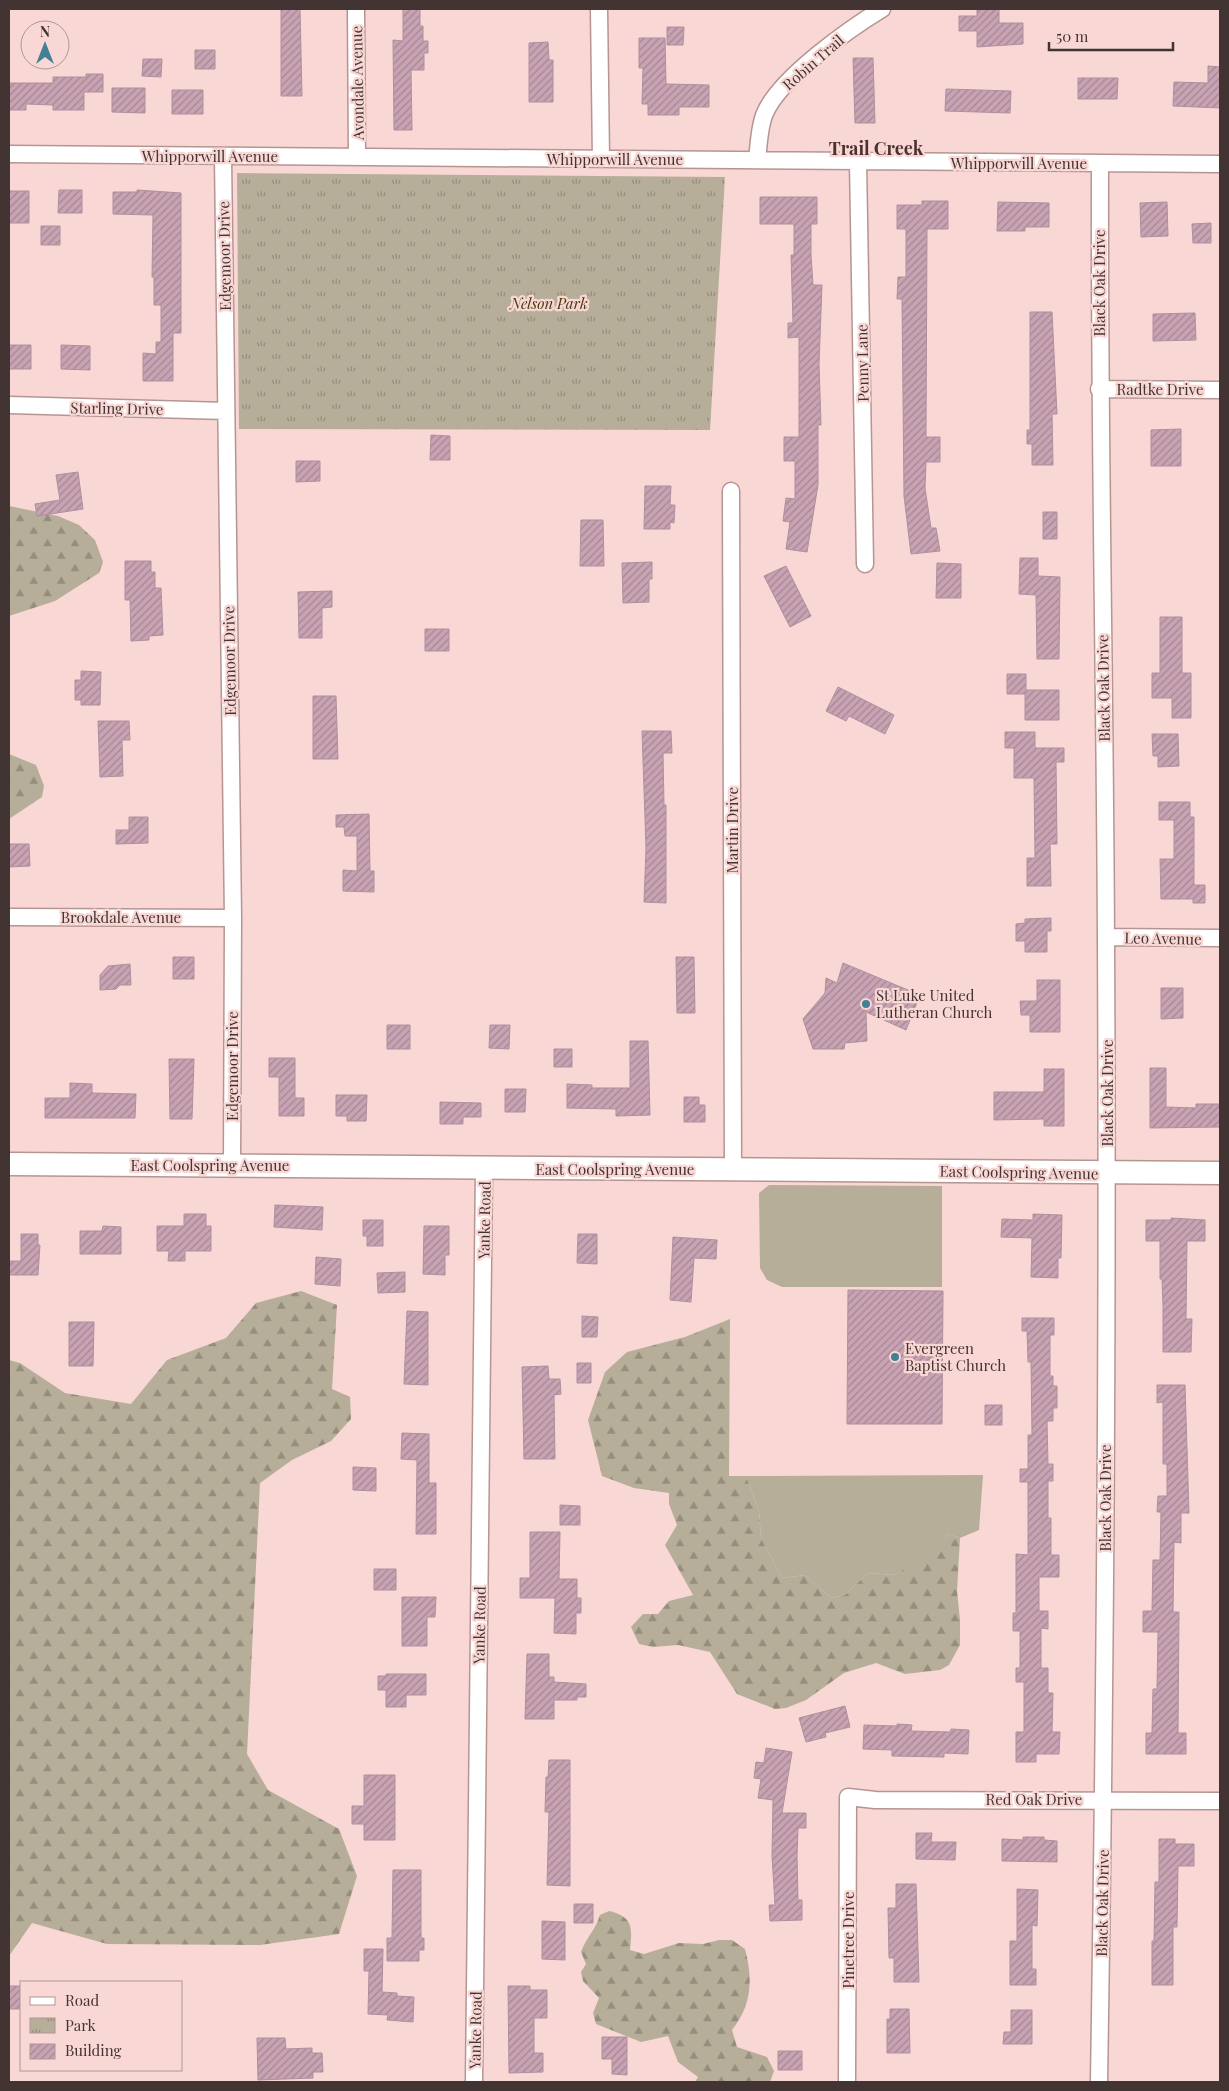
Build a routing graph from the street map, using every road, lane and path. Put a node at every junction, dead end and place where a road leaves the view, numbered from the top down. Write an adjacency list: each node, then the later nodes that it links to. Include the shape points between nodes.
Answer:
1 (356, 9): 5 (street, Avondale Avenue)
2 (599, 9): 7 (street)
3 (882, 9): 8 (street, Robin Trail, via 852,27 782,86 765,114)
4 (9, 154): 6 (street, Whipporwill Avenue)
5 (357, 156): 6 (street, Whipporwill Avenue); 7 (street, Whipporwill Avenue)
6 (223, 157): 15 (street, Edgemoor Drive)
7 (601, 159): 8 (street, Whipporwill Avenue)
8 (757, 159): 9 (street, Whipporwill Avenue)
9 (858, 162): 10 (street, Whipporwill Avenue); 17 (street, Penny Lane)
10 (1100, 163): 11 (street, Whipporwill Avenue); 12 (street, Black Oak Drive)
11 (1220, 164)
12 (1099, 388): 13 (street, Radtke Drive); 20 (street, Black Oak Drive)
13 (1220, 390)
14 (9, 406): 15 (street, Starling Drive)
15 (226, 411): 19 (street, Edgemoor Drive)
16 (731, 491): 25 (street, Martin Drive)
17 (865, 564)
18 (9, 916): 19 (street, Brookdale Avenue)
19 (233, 918): 23 (street, Edgemoor Drive)
20 (1106, 938): 21 (street, Leo Avenue); 26 (street, Black Oak Drive)
21 (1220, 938)
22 (9, 1164): 23 (street, East Coolspring Avenue)
23 (232, 1166): 24 (street, East Coolspring Avenue)
24 (484, 1168): 25 (street, East Coolspring Avenue); 31 (street, Yanke Road)
25 (733, 1169): 26 (street, East Coolspring Avenue)
26 (1107, 1172): 27 (street, East Coolspring Avenue); 29 (street, Black Oak Drive)
27 (1220, 1173)
28 (848, 1797): 29 (street, Red Oak Drive, via 875,1800); 32 (street, Pinetree Drive)
29 (1103, 1799): 30 (street, Red Oak Drive); 33 (street, Black Oak Drive)
30 (1220, 1801)
31 (474, 2082)
32 (848, 2082)
33 (1099, 2082)

